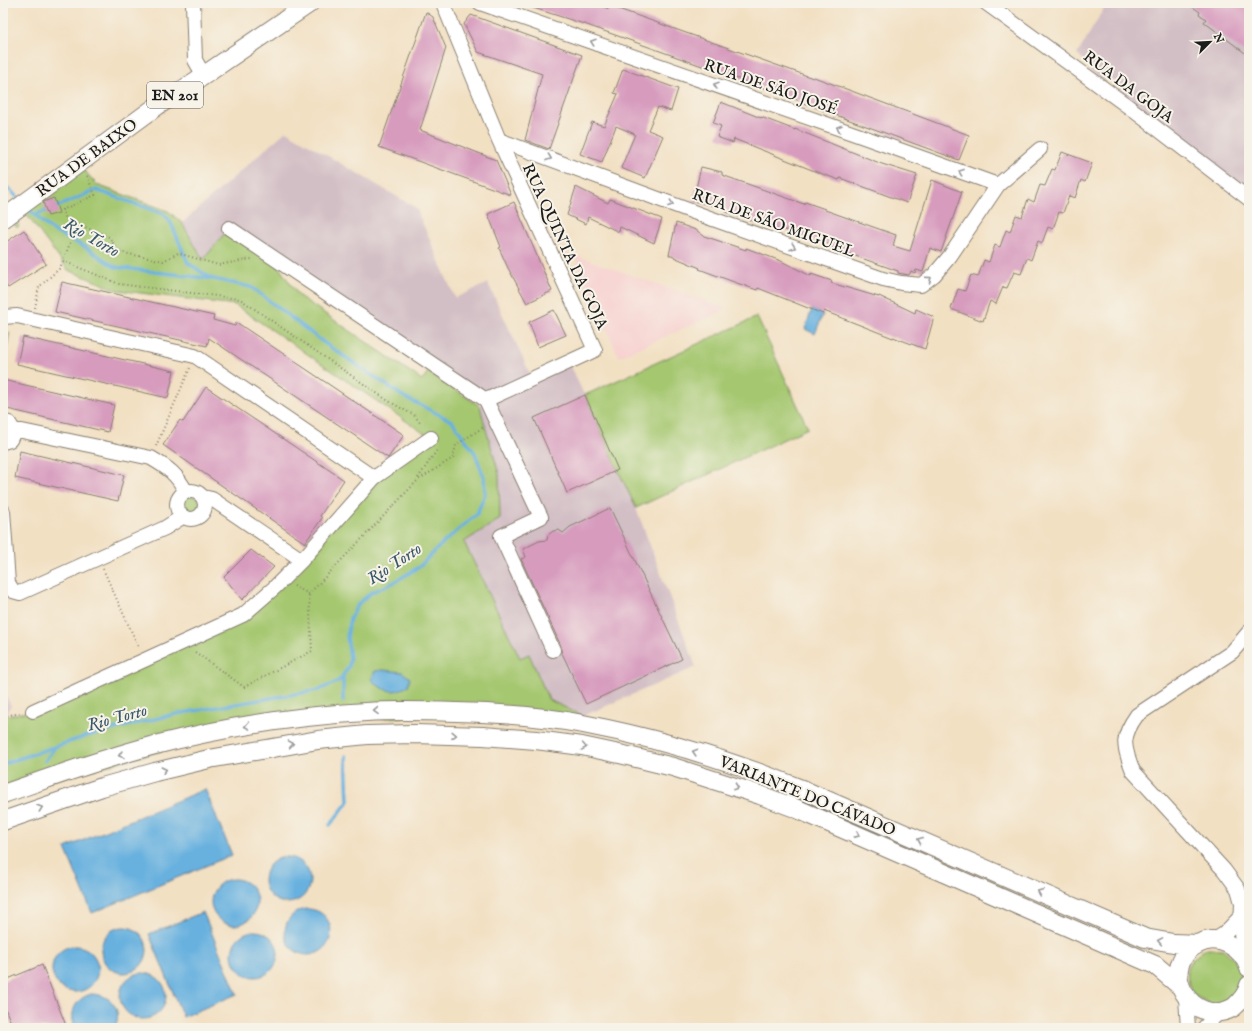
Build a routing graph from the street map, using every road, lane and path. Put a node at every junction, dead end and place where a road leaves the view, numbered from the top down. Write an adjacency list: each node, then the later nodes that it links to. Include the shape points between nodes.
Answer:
1 (193, 3): 6 (street, via 195,60)
2 (310, 3): 6 (main road, RUA DE BAIXO / EN 201)
3 (443, 3): 7 (street, RUA QUINTA DA GOJA)
4 (480, 3): 10 (street, RUA DE SÃO JOSÉ, one-way to 4)
5 (986, 3): 11 (street, RUA DA GOJA)
6 (204, 76): 12 (main road, RUA DE BAIXO / EN 201, via 156,106)
7 (499, 140): 10 (street, RUA DE SÃO MIGUEL, one-way to 10, via 883,279 921,285 934,275 950,256); 20 (street, RUA QUINTA DA GOJA, via 595,350)
8 (1040, 149): 10 (street)
9 (90, 184): 13 (path, via 94,195 62,210 66,219)
10 (998, 185)
11 (1249, 199)
12 (5, 217)
13 (78, 224): 15 (path, via 108,236 119,252 162,261 178,253 218,265); 16 (path)
14 (229, 228): 15 (street)
15 (271, 256): 20 (street)
16 (63, 261): 18 (path, via 60,268 39,287); 22 (path, via 119,284 240,299 387,400 415,416)
17 (3, 317): 18 (street)
18 (33, 319): 19 (street)
19 (196, 356): 27 (path); 28 (street)
20 (486, 400): 40 (street, via 540,517 500,536)
21 (3, 422): 23 (street, via 9,423)
22 (421, 424)
23 (14, 431): 26 (street, via 10,440); 27 (street)
24 (477, 431): 29 (path, via 456,445 453,458)
25 (431, 438): 28 (street); 29 (path, via 439,448)
26 (3, 442)
27 (151, 458): 30 (street, via 170,469 181,481)
28 (374, 478): 35 (street)
29 (418, 480): 37 (path)
30 (186, 492): 31 (street, via 195,491); 33 (street, via 179,497 176,505)
31 (203, 497): 33 (street, via 203,514 190,520); 35 (street, via 212,499)
32 (3, 511): 34 (street, via 8,584 13,591 20,593)
33 (182, 517): 34 (street, via 165,528)
34 (98, 558): 41 (path)
35 (302, 560): 36 (street)
36 (282, 580): 37 (path); 39 (street, via 243,615)
37 (308, 594): 39 (path, via 312,651 244,687)
38 (1249, 632): 46 (street, via 1232,652 1136,715 1128,727 1125,741 1126,754 1133,771 1224,870 1238,889)
39 (183, 643): 41 (street)
40 (553, 650)
41 (144, 661): 42 (street)
42 (33, 711): 43 (path)
43 (3, 716)
44 (3, 794): 47 (main road, VARIANTE DO CÁVADO, one-way to 44, via 1166,942 1145,938 765,774 625,732 536,716 459,712 367,712 260,724 150,746)
45 (3, 821): 50 (main road, VARIANTE DO CÁVADO, one-way to 50, via 102,787 156,772 209,759 318,740 415,734 483,736 582,746 673,767 795,808 1141,959 1155,966)
46 (1242, 915): 47 (street, via 1224,934); 48 (street, via 1241,940)
47 (1206, 942): 48 (main road, VARIANTE DO CÁVADO, via 1229,944); 50 (main road, via 1190,950 1184,957 1178,976)
48 (1246, 961)
49 (1249, 985): 52 (main road, via 1238,1004)
50 (1183, 992): 52 (main road, VARIANTE DO CÁVADO, via 1193,1005 1201,1010); 53 (street)
51 (1249, 1009): 52 (main road, VARIANTE DO CÁVADO)
52 (1225, 1010): 54 (street)
53 (1188, 1028)
54 (1204, 1028)

